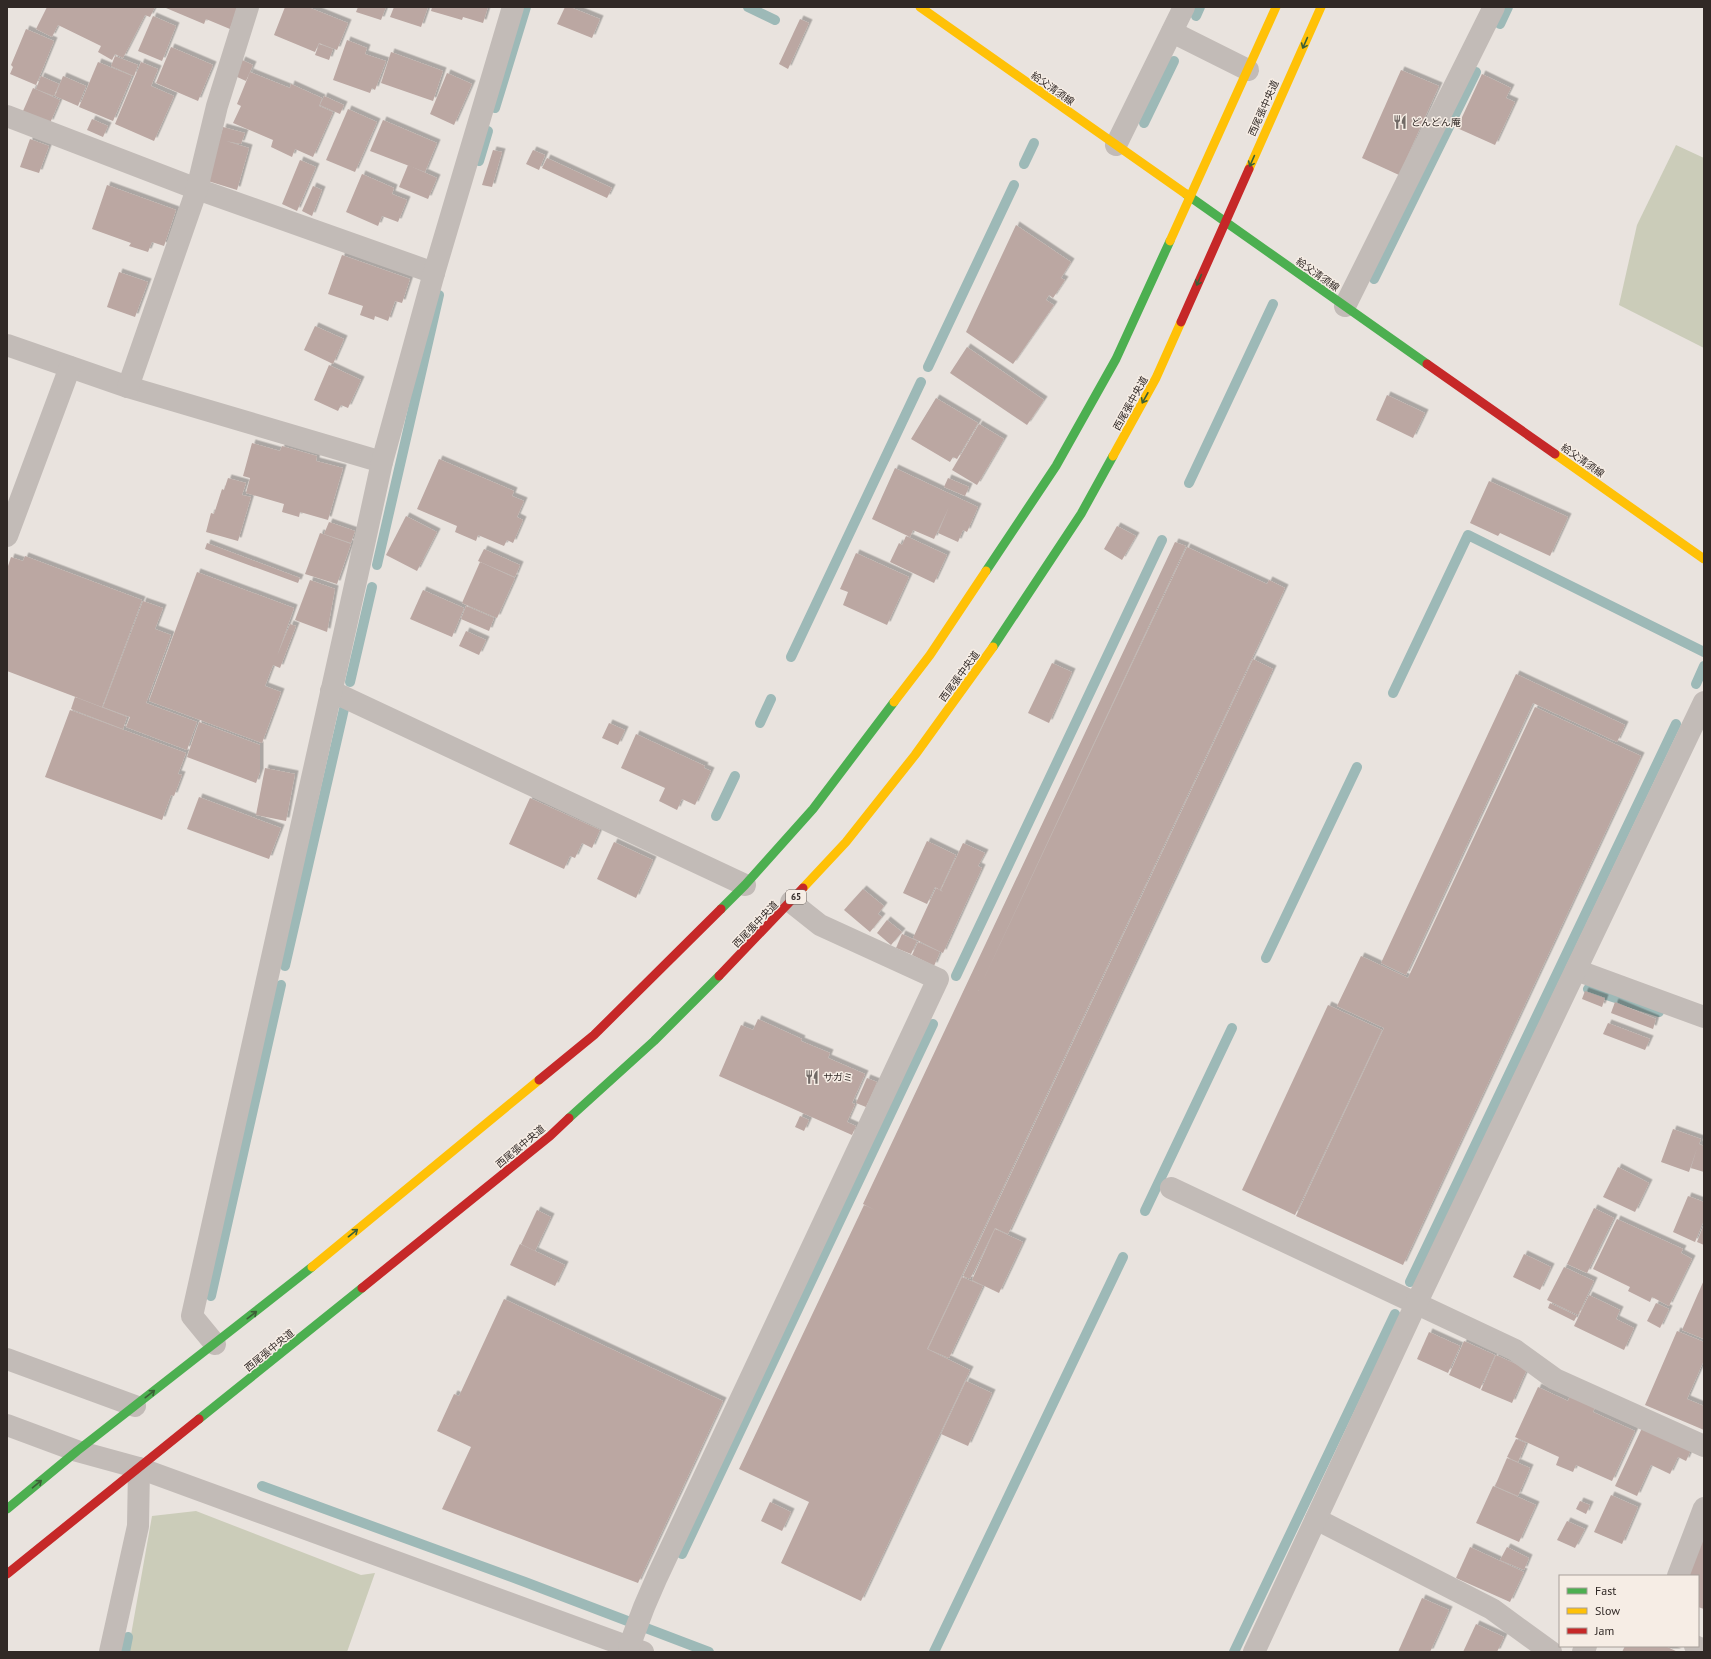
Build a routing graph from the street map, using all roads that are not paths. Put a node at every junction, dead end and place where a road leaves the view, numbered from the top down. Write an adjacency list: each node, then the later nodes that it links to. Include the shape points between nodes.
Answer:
1 (248, 7): 12 (street, via 217,106)
2 (513, 7): 15 (street)
3 (920, 7): 11 (main road, 給父清須線)
4 (1184, 7): 8 (street)
5 (1276, 7): 9 (main road)
6 (1321, 7): 14 (main road, 西尾張中央道 / 65, one-way to 14)
7 (1494, 7): 16 (street)
8 (1172, 32): 9 (street); 11 (street)
9 (1248, 70): 13 (main road)
10 (7, 116): 12 (street)
11 (1116, 145): 13 (main road, 給父清須線)
12 (197, 189): 15 (street); 19 (street)
13 (1191, 198): 14 (main road, 給父清須線); 25 (main road, via 1116,359 1056,466 930,655 814,809)
14 (1225, 221): 16 (main road, 給父清須線); 26 (main road, 西尾張中央道 / 65, one-way to 26, via 1156,378 1081,514 1005,631 915,755 846,842)
15 (434, 273): 20 (street)
16 (1345, 306): 22 (main road, 給父清須線)
17 (7, 345): 18 (street)
18 (70, 367): 19 (street); 21 (street)
19 (128, 388): 20 (street)
20 (382, 462): 23 (street)
21 (7, 536)
22 (1704, 559)
23 (331, 690): 25 (street); 31 (street, via 192,1316)
24 (1704, 702): 27 (street)
25 (745, 885): 31 (main road, one-way to 25, via 296,1281 594,1035)
26 (791, 902): 37 (main road, 西尾張中央道 / 65, via 654,1041 550,1136); 43 (street, via 820,925 938,979 642,1612)
27 (1576, 970): 28 (street); 30 (street)
28 (1704, 1017)
29 (1171, 1188): 30 (street)
30 (1416, 1304): 35 (street, via 1515,1350 1555,1379); 40 (street)
31 (215, 1344): 33 (main road, one-way to 31)
32 (7, 1359): 33 (street)
33 (135, 1406): 36 (main road)
34 (7, 1425): 36 (street)
35 (1704, 1446)
36 (77, 1451): 37 (street); 39 (main road, one-way to 36)
37 (139, 1468): 41 (main road, 西尾張中央道 / 65); 43 (street); 44 (street, via 138,1526)
38 (1704, 1508): 42 (street)
39 (7, 1509)
40 (1316, 1519): 45 (street); 46 (street, via 1492,1609)
41 (7, 1574)
42 (1678, 1575)
43 (635, 1646)
44 (110, 1652)
45 (1254, 1652)
46 (1551, 1652)

